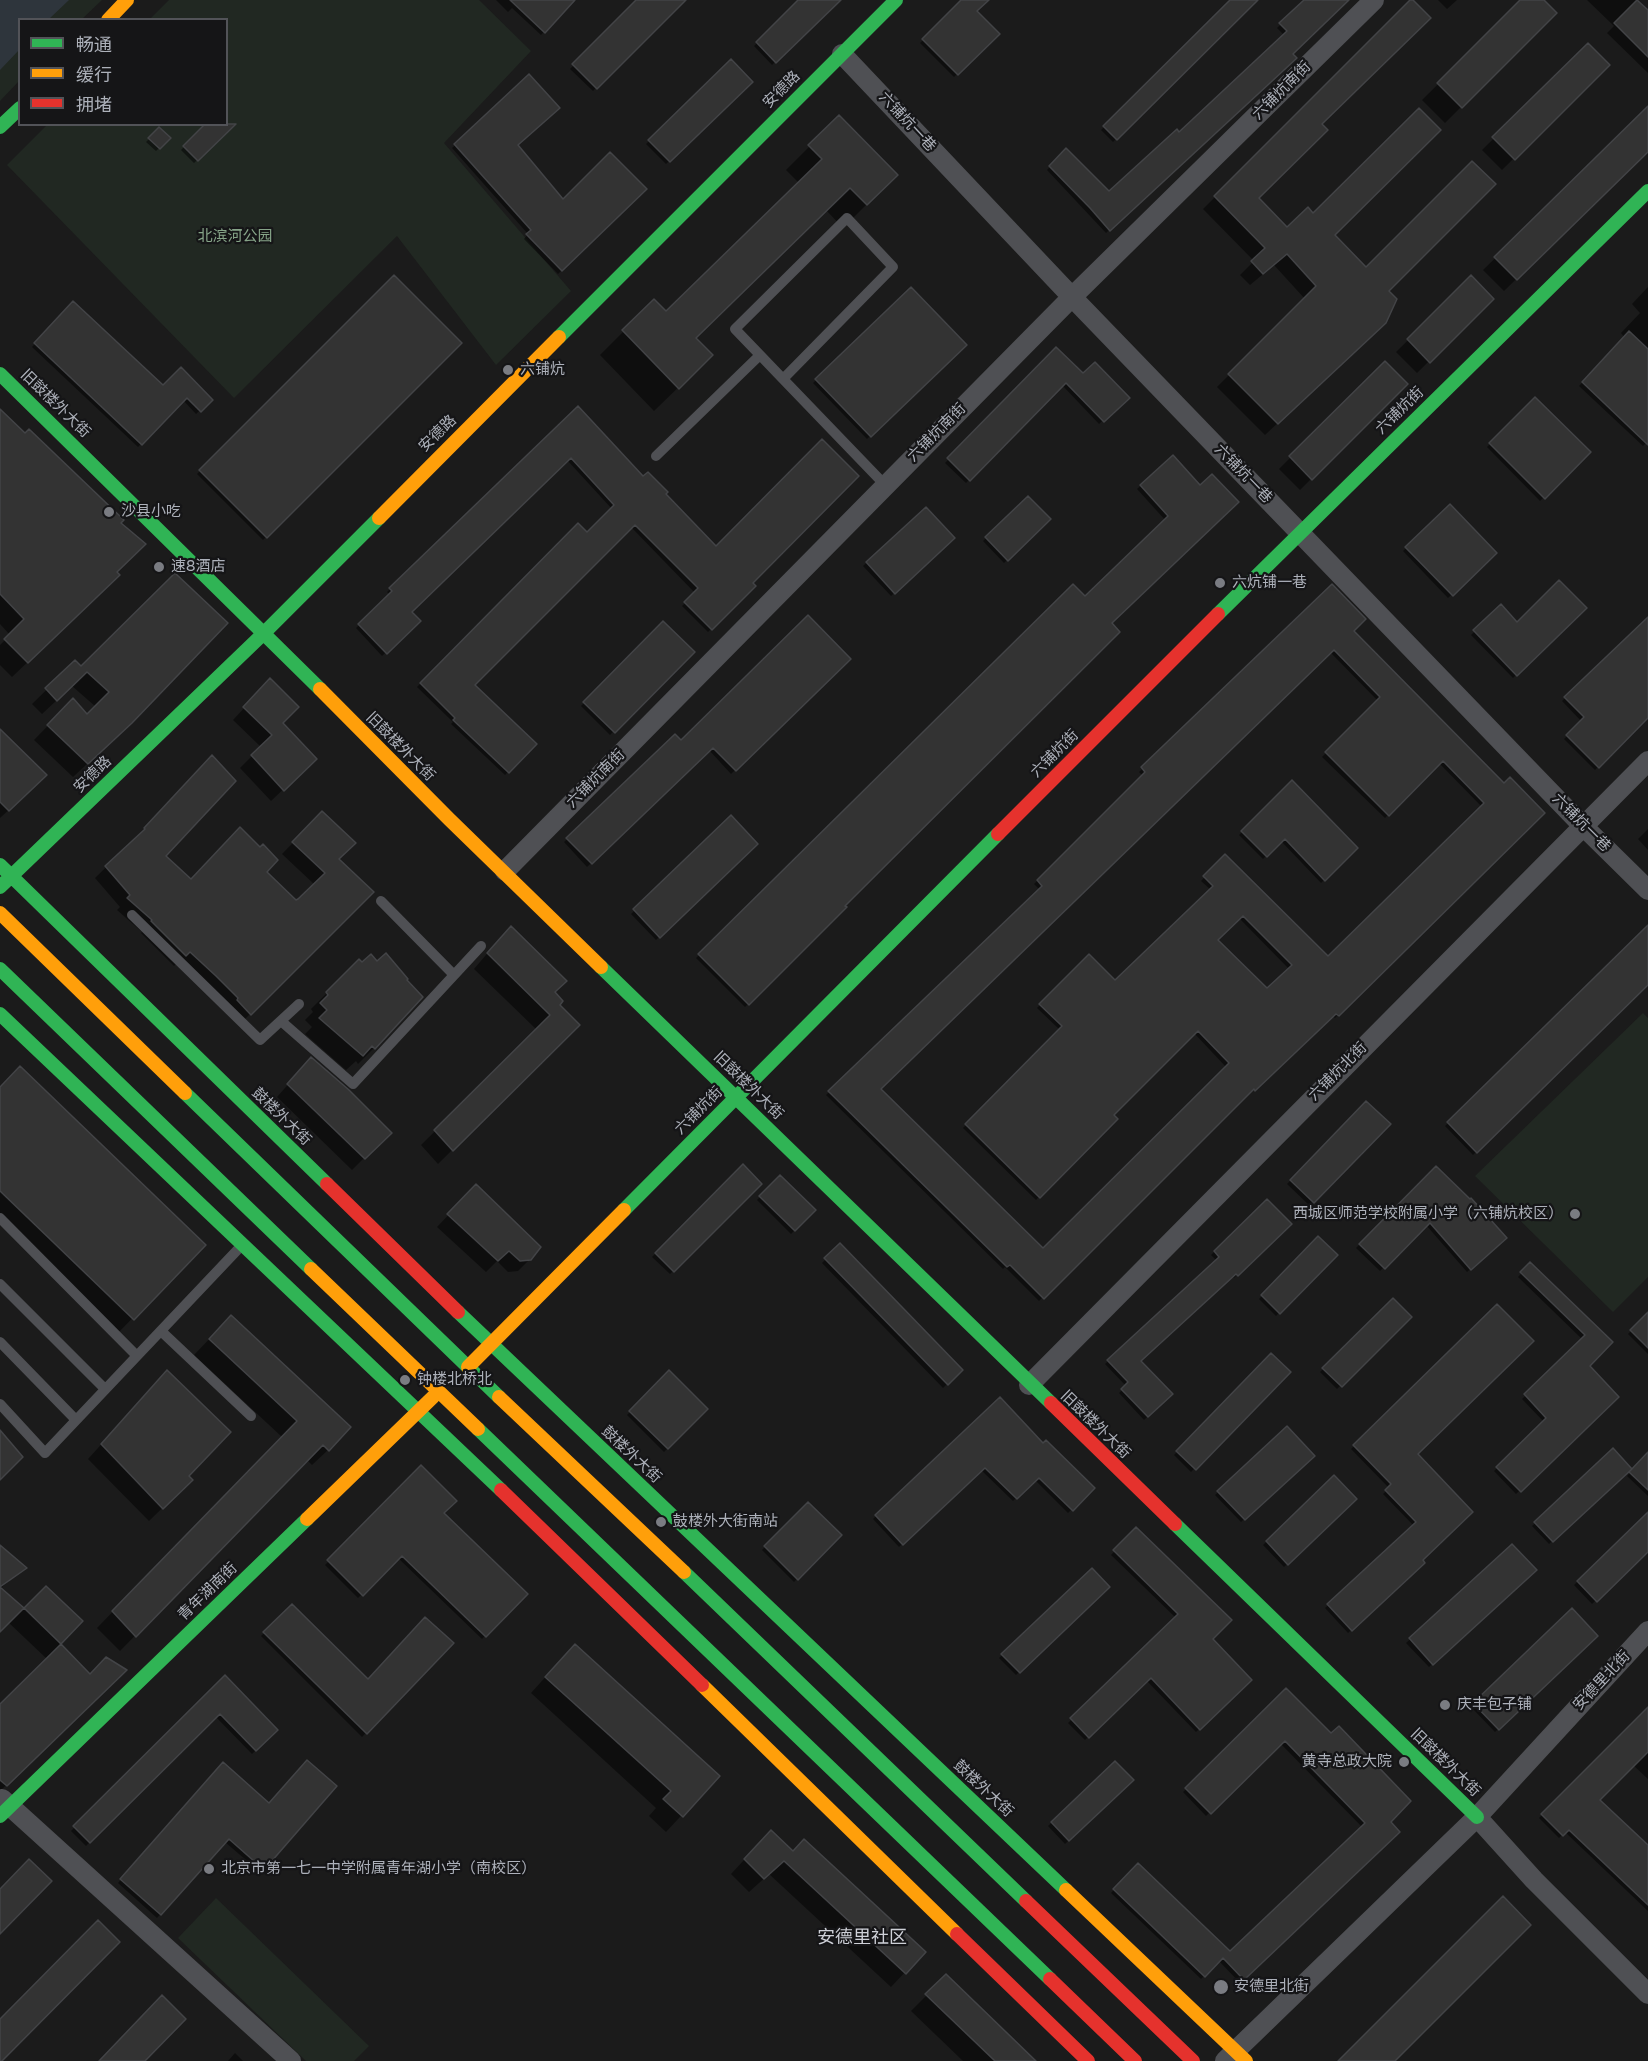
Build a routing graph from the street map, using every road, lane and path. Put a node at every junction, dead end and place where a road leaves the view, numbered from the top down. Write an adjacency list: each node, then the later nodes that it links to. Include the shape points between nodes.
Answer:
1 (127, 0): 4 (street)
2 (896, 0): 5 (street, 安德路)
3 (1374, 0): 9 (street, 六铺炕南街)
4 (110, 18)
5 (842, 54): 9 (street, 六铺炕一巷); 16 (street, 安德路)
6 (18, 110): 7 (street)
7 (0, 127)
8 (1648, 190): 15 (street, 六铺炕街)
9 (1072, 297): 14 (street, 六铺炕南街); 15 (street, 六铺炕一巷)
10 (760, 355): 12 (lane); 12 (lane, via 735,329 847,218 893,267); 13 (lane)
11 (0, 374): 16 (street, 旧鼓楼外大街)
12 (783, 379): 14 (lane)
13 (656, 456)
14 (886, 486): 20 (street, 六铺炕南街)
15 (1299, 532): 18 (street, 六铺炕一巷); 33 (street, 六铺炕街)
16 (264, 633): 20 (street, 旧鼓楼外大街); 21 (street, 安德路)
17 (1648, 760): 18 (street, 六铺炕北街)
18 (1582, 825): 23 (street, 六铺炕一巷); 42 (street, 六铺炕北街)
19 (0, 865): 21 (street, 鼓楼外大街)
20 (505, 871): 33 (street, 旧鼓楼外大街)
21 (12, 876): 22 (street, 安德路); 39 (street, 鼓楼外大街)
22 (0, 887)
23 (1648, 890)
24 (381, 901): 29 (lane)
25 (0, 913): 41 (street)
26 (132, 915): 32 (lane, via 260,1040)
27 (481, 946): 29 (lane)
28 (0, 969): 44 (street)
29 (454, 975): 32 (lane, via 353,1084)
30 (299, 1004): 32 (lane)
31 (0, 1014): 35 (street)
32 (281, 1021)
33 (736, 1097): 39 (street, 六铺炕街); 42 (street, 旧鼓楼外大街)
34 (0, 1218): 40 (lane)
35 (243, 1244): 37 (lane); 46 (street)
36 (0, 1284): 43 (lane)
37 (161, 1331): 40 (lane); 47 (lane)
38 (0, 1342): 48 (lane)
39 (490, 1344): 41 (street, 六铺炕街); 53 (street, 鼓楼外大街)
40 (137, 1356): 43 (lane)
41 (468, 1367): 57 (street)
42 (1029, 1385): 51 (street, 旧鼓楼外大街)
43 (105, 1389): 48 (lane)
44 (438, 1391): 46 (street, 青年湖南街); 56 (street)
45 (0, 1404): 48 (lane, via 45,1453)
46 (419, 1410): 50 (street, 青年湖南街); 55 (street)
47 (250, 1416)
48 (76, 1420)
49 (1648, 1630): 51 (street, 安德里北街)
50 (3, 1806): 54 (street)
51 (1477, 1817): 52 (street); 53 (street, 安德里北街)
52 (1648, 1994)
53 (1235, 2058)
54 (291, 2061)
55 (1088, 2061)
56 (1135, 2061)
57 (1193, 2061)

